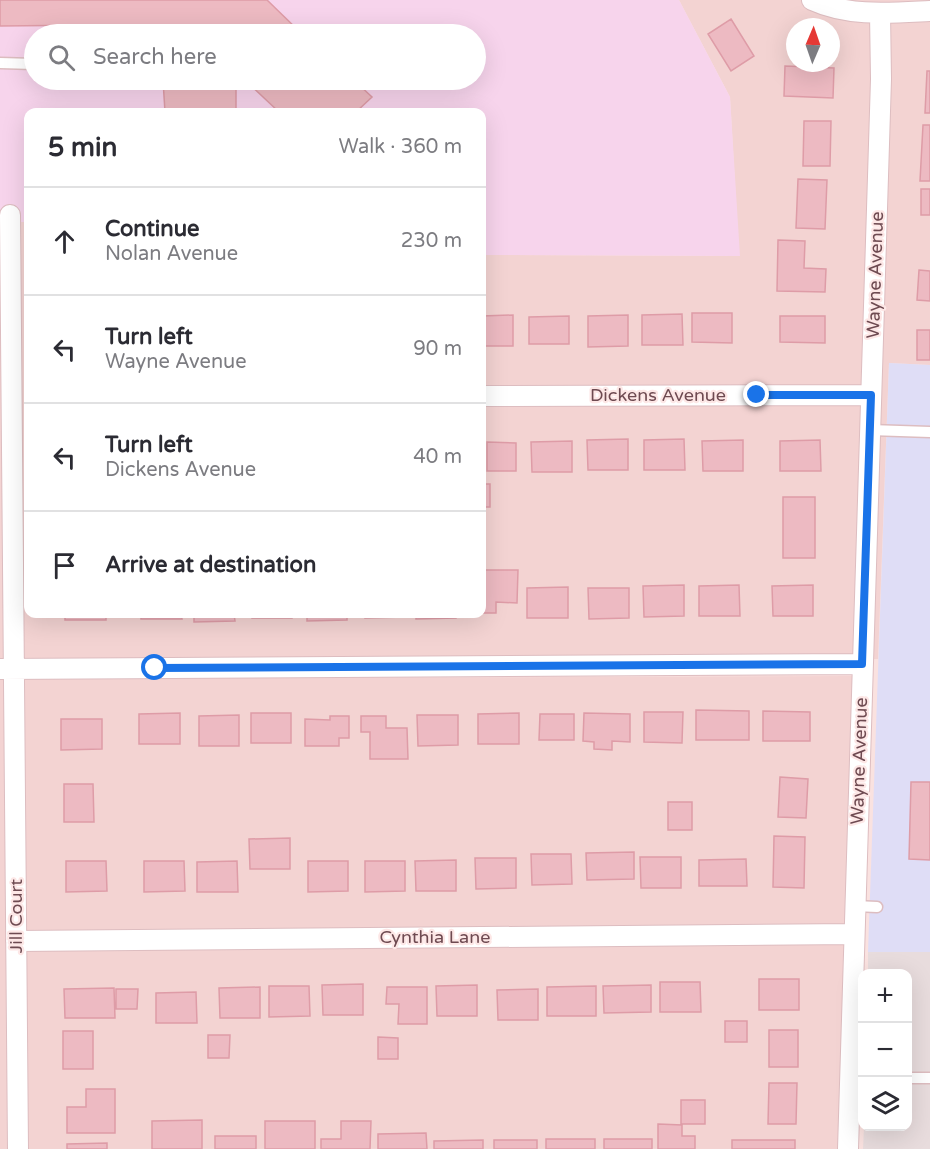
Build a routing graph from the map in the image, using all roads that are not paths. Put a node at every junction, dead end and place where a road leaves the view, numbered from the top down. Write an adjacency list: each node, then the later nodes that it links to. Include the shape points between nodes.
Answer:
1 (812, 0): 3 (street, via 831,8)
2 (930, 11): 3 (street)
3 (880, 13): 7 (street, Wayne Avenue)
4 (0, 63): 5 (lane)
5 (24, 64)
6 (10, 215): 9 (street, Jill Court)
7 (871, 395): 8 (street, Dickens Avenue); 10 (street, Wayne Avenue)
8 (486, 396)
9 (14, 397): 13 (street, Jill Court)
10 (870, 430): 11 (lane); 12 (street, Wayne Avenue)
11 (930, 432)
12 (862, 664): 13 (street); 14 (street, Wayne Avenue)
13 (7, 669): 17 (street, Jill Court)
14 (855, 906): 15 (lane); 16 (street, Wayne Avenue)
15 (877, 907)
16 (854, 934): 17 (street, Cynthia Lane); 18 (street, Wayne Avenue)
17 (16, 940): 21 (street, Jill Court)
18 (856, 1077): 22 (street, Wayne Avenue)
19 (912, 1078): 20 (lane)
20 (930, 1078)
21 (18, 1149)
22 (848, 1149)

